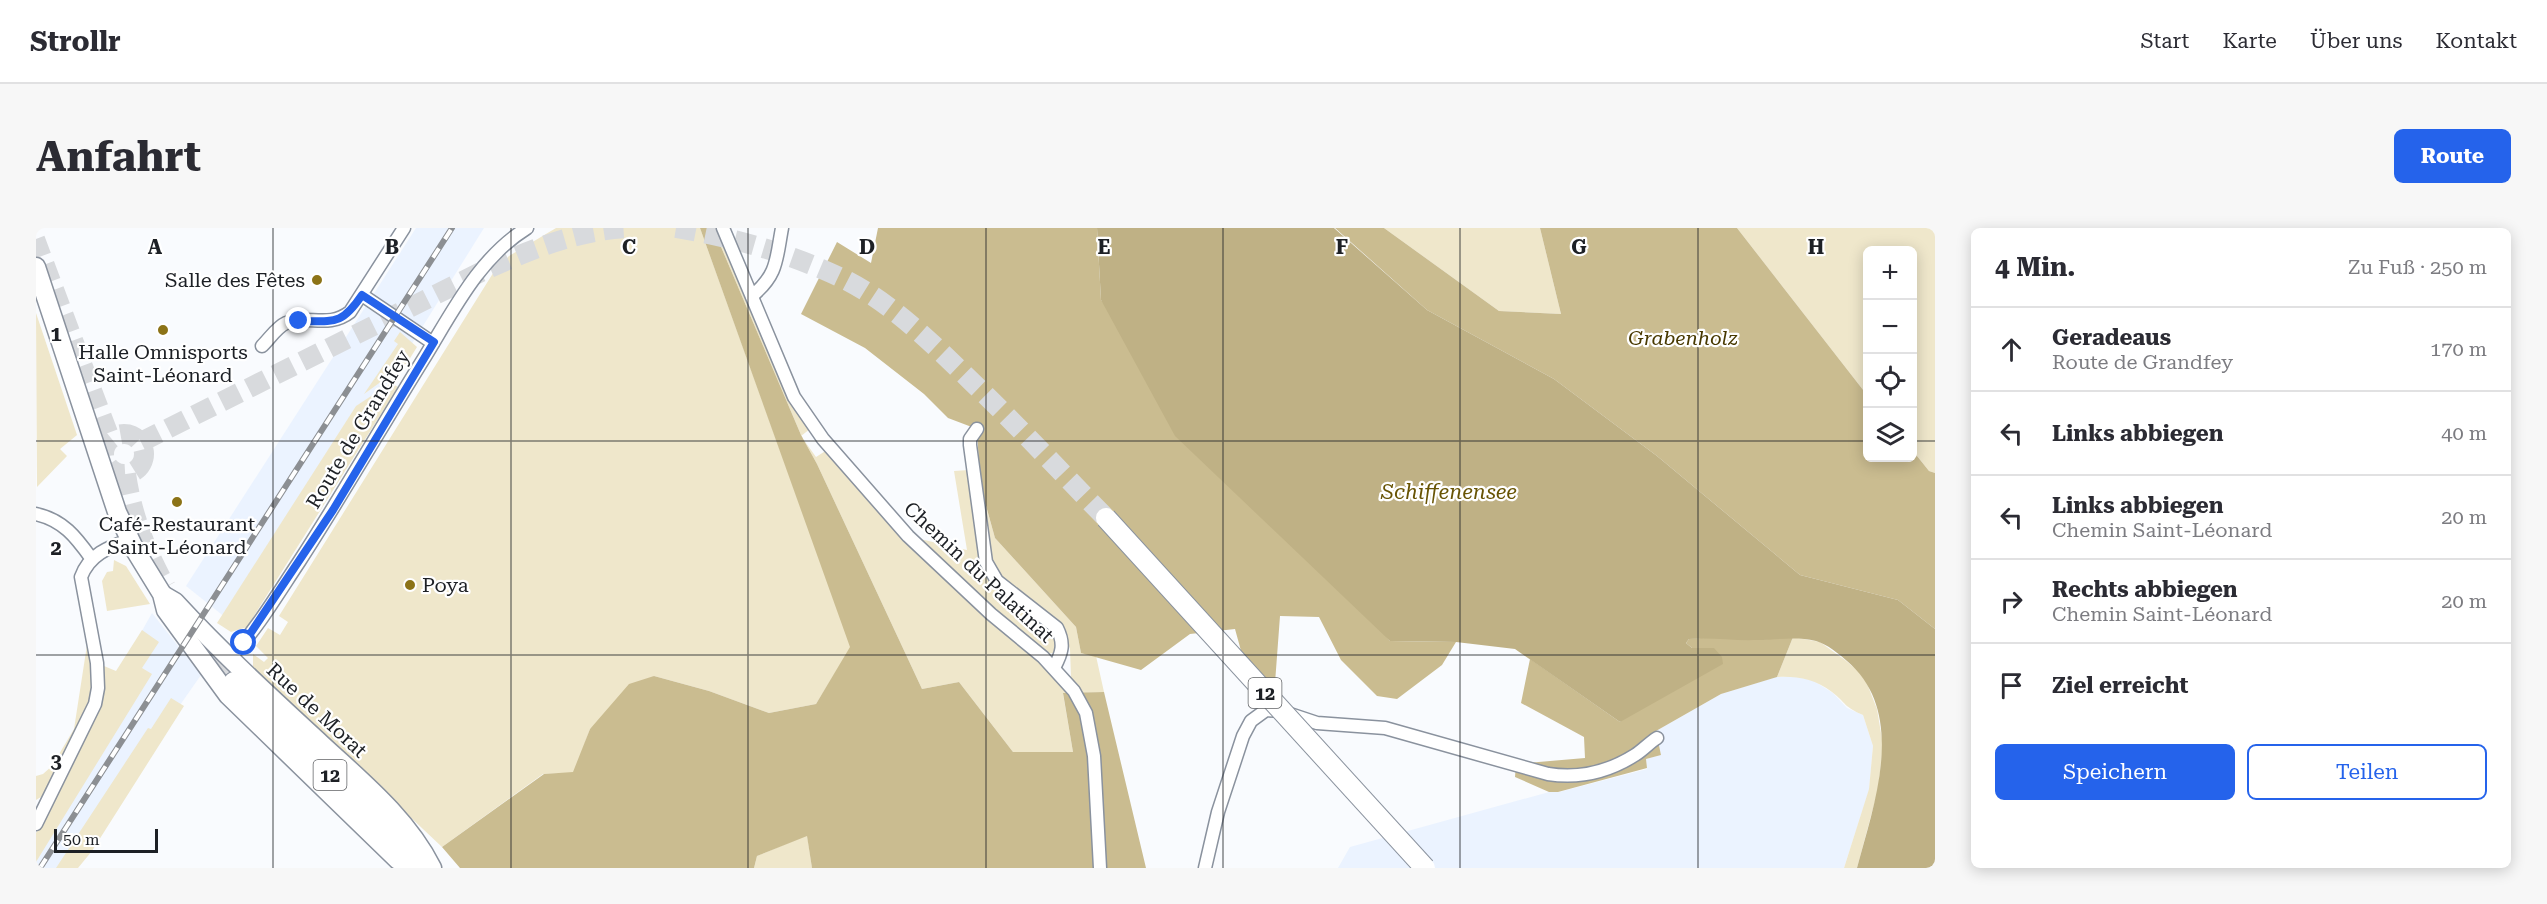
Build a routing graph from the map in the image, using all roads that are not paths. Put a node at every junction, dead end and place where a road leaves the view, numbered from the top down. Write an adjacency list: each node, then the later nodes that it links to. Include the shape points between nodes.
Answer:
1 (404, 228): 6 (street)
2 (527, 228): 8 (street, Route de Grandfey, via 510,238 482,267)
3 (723, 228): 7 (street, Chemin du Palatinat)
4 (782, 228): 7 (street, via 774,272 768,283)
5 (36, 267): 13 (main road, Rue de Morat, via 106,481)
6 (362, 295): 8 (street); 9 (street, via 342,319 289,321)
7 (752, 296): 17 (street, Chemin du Palatinat, via 794,397 823,439 908,536)
8 (434, 342): 16 (street, Route de Grandfey, via 333,510 250,637)
9 (262, 346)
10 (977, 429): 17 (street, via 970,445 986,562 997,581 1057,628 1062,652)
11 (36, 514): 14 (street, via 57,521 73,533)
12 (1106, 518): 26 (main road, 12, bridge)
13 (130, 540): 14 (street); 15 (main road, Rue de Morat)
14 (91, 558): 20 (street, via 81,577 97,663 95,704)
15 (162, 594): 16 (main road, Rue de Morat, via 175,602); 21 (main road, Rue de Morat, via 165,608 228,695 399,860)
16 (230, 658): 23 (main road, Rue de Morat, via 390,808 420,844)
17 (1053, 668): 24 (street, Chemin du Palatinat, via 1074,691 1086,713 1094,756)
18 (234, 682): 22 (main road, 12)
19 (1657, 738): 25 (street, via 1619,764 1572,777 1548,774 1385,728 1317,723 1266,710 1251,721 1243,736)
20 (36, 824)
21 (416, 868)
22 (426, 868)
23 (432, 868)
24 (1100, 868)
25 (1204, 868)
26 (1425, 868)

